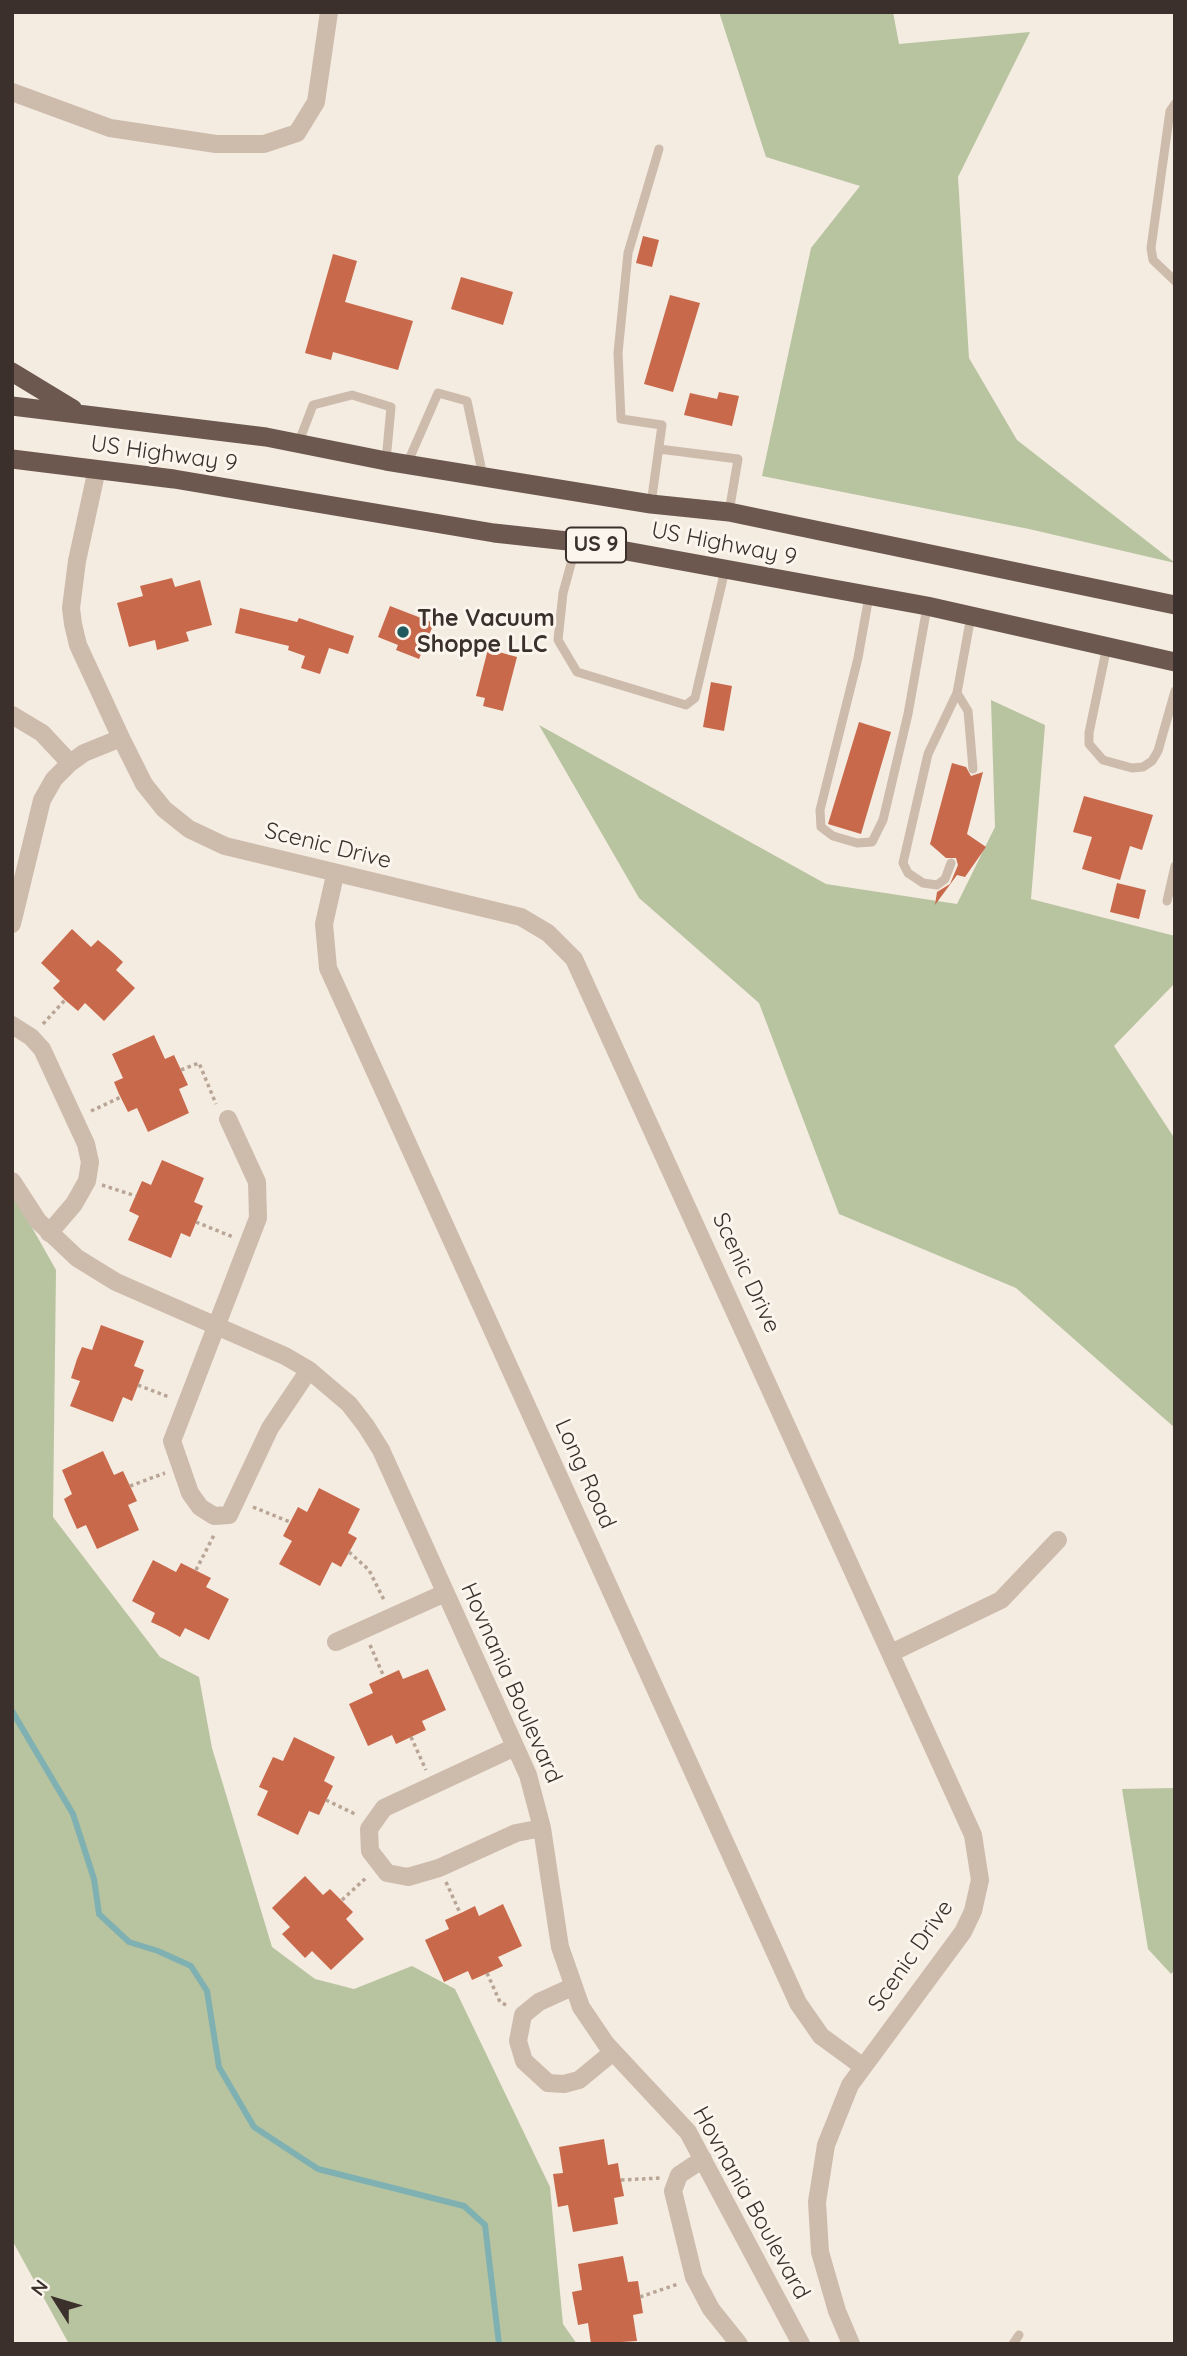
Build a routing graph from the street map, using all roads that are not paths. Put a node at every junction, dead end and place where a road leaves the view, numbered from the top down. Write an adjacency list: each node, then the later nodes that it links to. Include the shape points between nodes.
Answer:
1 (328, 12): 2 (street, via 316,102 297,133 264,144 216,144 110,128)
2 (12, 92)
3 (1175, 104): 5 (lane, via 1170,111 1151,247 1153,260)
4 (659, 149): 10 (lane, via 628,253 618,353 621,419 662,425)
5 (1175, 281)
6 (12, 372): 8 (highway)
7 (12, 406): 8 (highway, US Highway 9 / US 9)
8 (79, 414): 9 (highway, US Highway 9 / US 9)
9 (298, 444): 12 (highway, US Highway 9 / US 9); 12 (lane, via 313,405 352,395 391,407)
10 (659, 449): 16 (lane); 17 (lane, via 738,459)
11 (12, 459): 14 (highway, US Highway 9 / US 9)
12 (386, 461): 13 (highway, US Highway 9 / US 9)
13 (407, 464): 15 (highway, US Highway 9 / US 9); 15 (lane, via 438,393 467,401)
14 (97, 469): 18 (highway, US Highway 9 / US 9, via 494,533); 29 (street, Scenic Drive, via 71,608 78,645)
15 (483, 476): 16 (highway, US Highway 9 / US 9)
16 (651, 504): 17 (highway, US Highway 9 / US 9)
17 (729, 512): 22 (highway, US Highway 9 / US 9)
18 (578, 542): 19 (highway, US Highway 9 / US 9); 19 (lane, via 563,593 558,640 577,672 685,705 695,698)
19 (725, 570): 20 (highway, US Highway 9 / US 9)
20 (869, 596): 21 (highway, US Highway 9 / US 9); 21 (lane, via 820,810 821,827 857,843 872,842 883,820)
21 (927, 606): 23 (highway, US Highway 9 / US 9)
22 (1175, 606)
23 (971, 616): 24 (highway, US Highway 9 / US 9); 27 (lane)
24 (1107, 646): 25 (highway, US Highway 9 / US 9); 26 (lane, via 1089,733 1089,744 1103,760 1132,768 1152,761)
25 (1175, 662)
26 (1175, 691)
27 (957, 693): 31 (lane, via 968,711); 32 (lane, via 928,754 903,863 908,873 923,883 937,885 945,879)
28 (12, 715): 30 (street, via 42,733)
29 (121, 738): 30 (street); 34 (street, Scenic Drive, via 144,784 164,809 189,829 225,846)
30 (70, 763): 35 (street, via 41,800)
31 (973, 769)
32 (951, 863)
33 (1175, 866): 36 (lane)
34 (335, 875): 47 (street, Scenic Drive, via 521,917 548,933 574,959); 52 (street, Long Road, via 324,924 328,968 798,2003 821,2036)
35 (16, 887): 37 (street)
36 (1167, 901)
37 (12, 924)
38 (12, 1025): 41 (street, via 42,1049 90,1161 87,1181 74,1204)
39 (228, 1119): 42 (street, via 257,1182 258,1218)
40 (12, 1181): 41 (street, Hovnania Boulevard)
41 (49, 1233): 42 (street, Hovnania Boulevard, via 97,1272)
42 (216, 1325): 43 (street, Hovnania Boulevard); 43 (street, via 172,1441 190,1493 214,1516 229,1515 270,1428)
43 (309, 1370): 45 (street, Hovnania Boulevard, via 366,1426)
44 (1058, 1540): 47 (street, via 1002,1600)
45 (445, 1592): 46 (street); 48 (street, Hovnania Boulevard)
46 (336, 1643)
47 (891, 1653): 52 (street, Scenic Drive, via 973,1835 980,1880 963,1932)
48 (515, 1747): 49 (street, Hovnania Boulevard); 49 (street, via 384,1808 369,1829 370,1851 387,1873 408,1877 439,1868 516,1832)
49 (542, 1828): 50 (street, Hovnania Boulevard)
50 (572, 1987): 51 (street, Hovnania Boulevard); 51 (street, via 523,2015 518,2041 524,2061 548,2083 564,2084 579,2080)
51 (613, 2052): 53 (street, Hovnania Boulevard, via 673,2113)
52 (862, 2066): 57 (street, Scenic Drive, via 834,2120 817,2202 826,2280)
53 (703, 2159): 55 (street, via 679,2175 673,2191 694,2277 711,2309); 56 (street, Hovnania Boulevard)
54 (1019, 2335): 58 (lane)
55 (739, 2344)
56 (801, 2344)
57 (852, 2344)
58 (1013, 2344)

